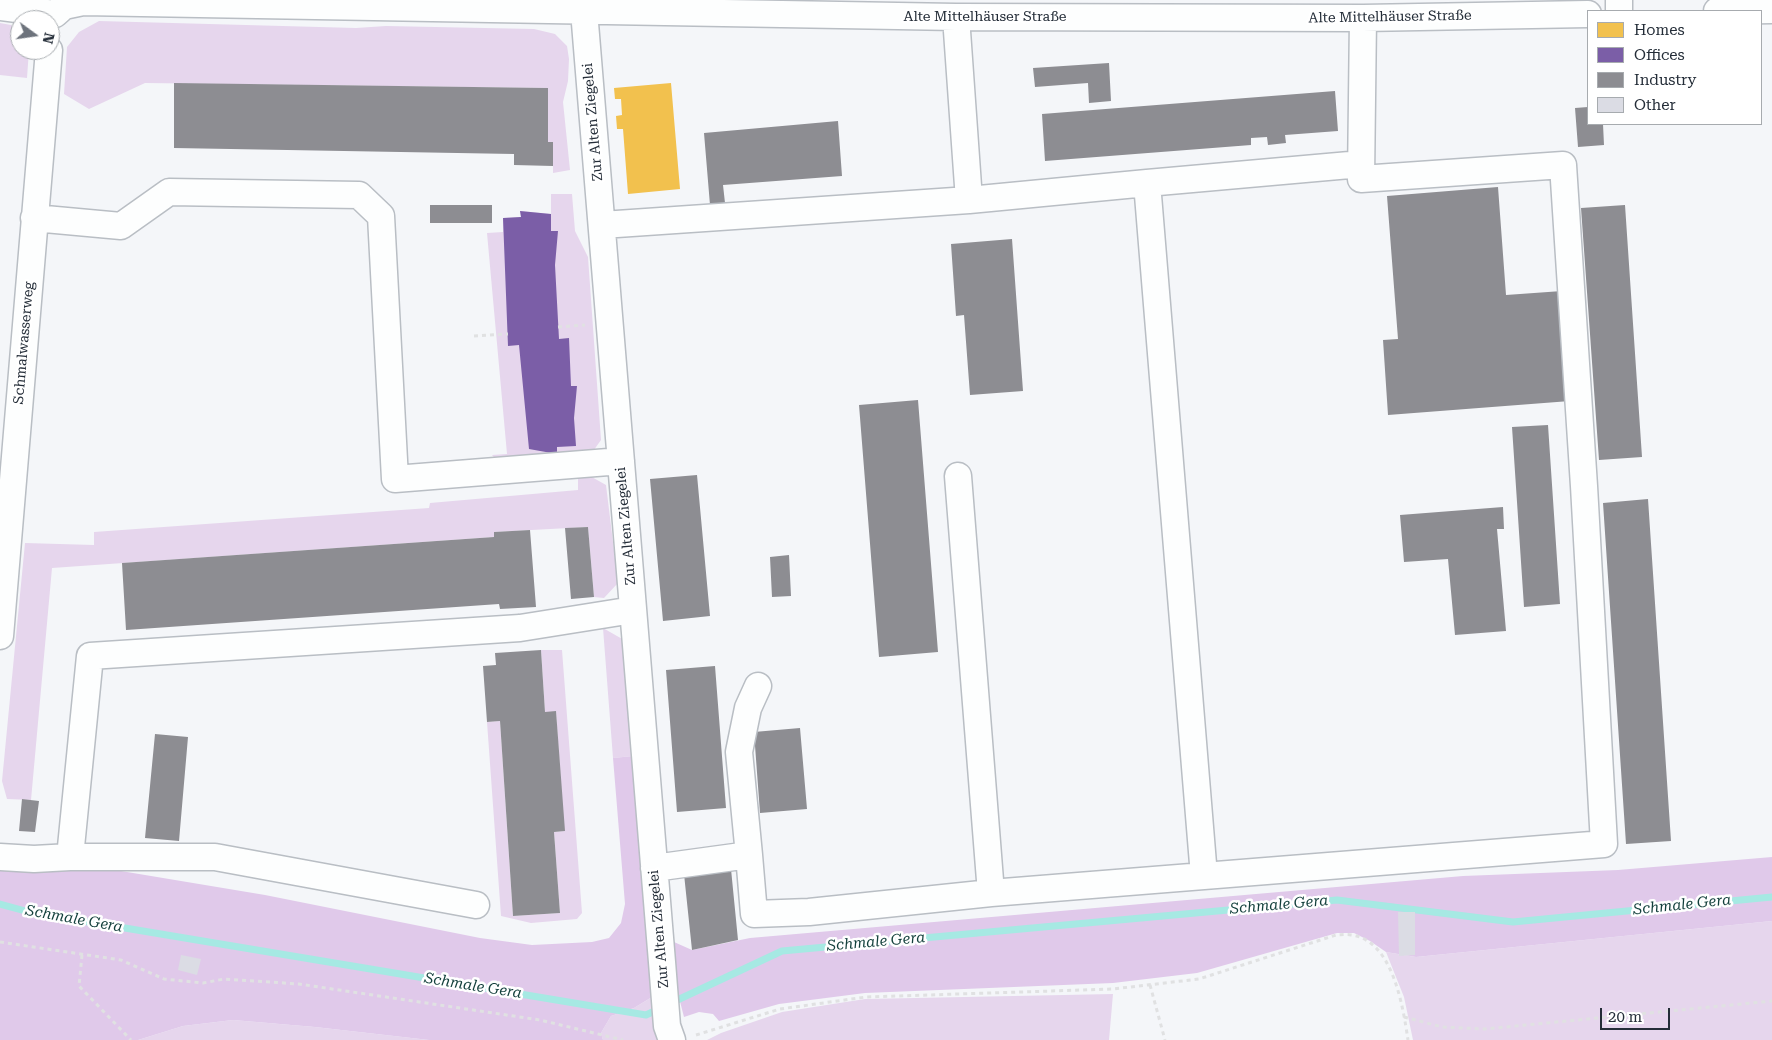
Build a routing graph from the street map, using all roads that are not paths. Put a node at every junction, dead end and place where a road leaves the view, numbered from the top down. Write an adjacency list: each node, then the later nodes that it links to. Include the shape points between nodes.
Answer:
1 (380, 4): 6 (street, Alte Mittelhäuser Straße, via 83,2); 7 (street, Alte Mittelhäuser Straße)
2 (625, 6): 7 (street, Alte Mittelhäuser Straße); 9 (street, Alte Mittelhäuser Straße)
3 (0, 7): 5 (street)
4 (1229, 9): 9 (street, Alte Mittelhäuser Straße); 10 (street, Alte Mittelhäuser Straße)
5 (24, 10)
6 (60, 10)
7 (584, 11): 16 (street, Zur Alten Ziegelei)
8 (1587, 14): 10 (street, Alte Mittelhäuser Straße)
9 (956, 17): 14 (street)
10 (1363, 18): 12 (street)
11 (49, 60): 15 (street, Schmalwasserweg)
12 (1362, 164): 13 (street); 26 (street, via 1361,179 1563,165 1604,844)
13 (1147, 183): 14 (street); 26 (street)
14 (969, 200): 16 (street)
15 (34, 218): 17 (street, via 121,226 169,192 358,195 381,216 395,479); 20 (street, Schmalwasserweg)
16 (602, 225): 17 (street, Zur Alten Ziegelei)
17 (621, 461): 19 (street, Zur Alten Ziegelei)
18 (958, 476): 27 (street)
19 (633, 610): 24 (street, via 520,628 90,656); 25 (street, Zur Alten Ziegelei)
20 (0, 636)
21 (758, 686): 22 (street, via 748,708 738,752)
22 (749, 855): 25 (street); 27 (street, via 754,914 809,912)
23 (0, 857): 24 (street)
24 (70, 857): 28 (street, via 215,857)
25 (654, 868): 29 (street, Zur Alten Ziegelei, via 662,962)
26 (1204, 876): 27 (street)
27 (990, 893)
28 (476, 905)
29 (676, 1034)

